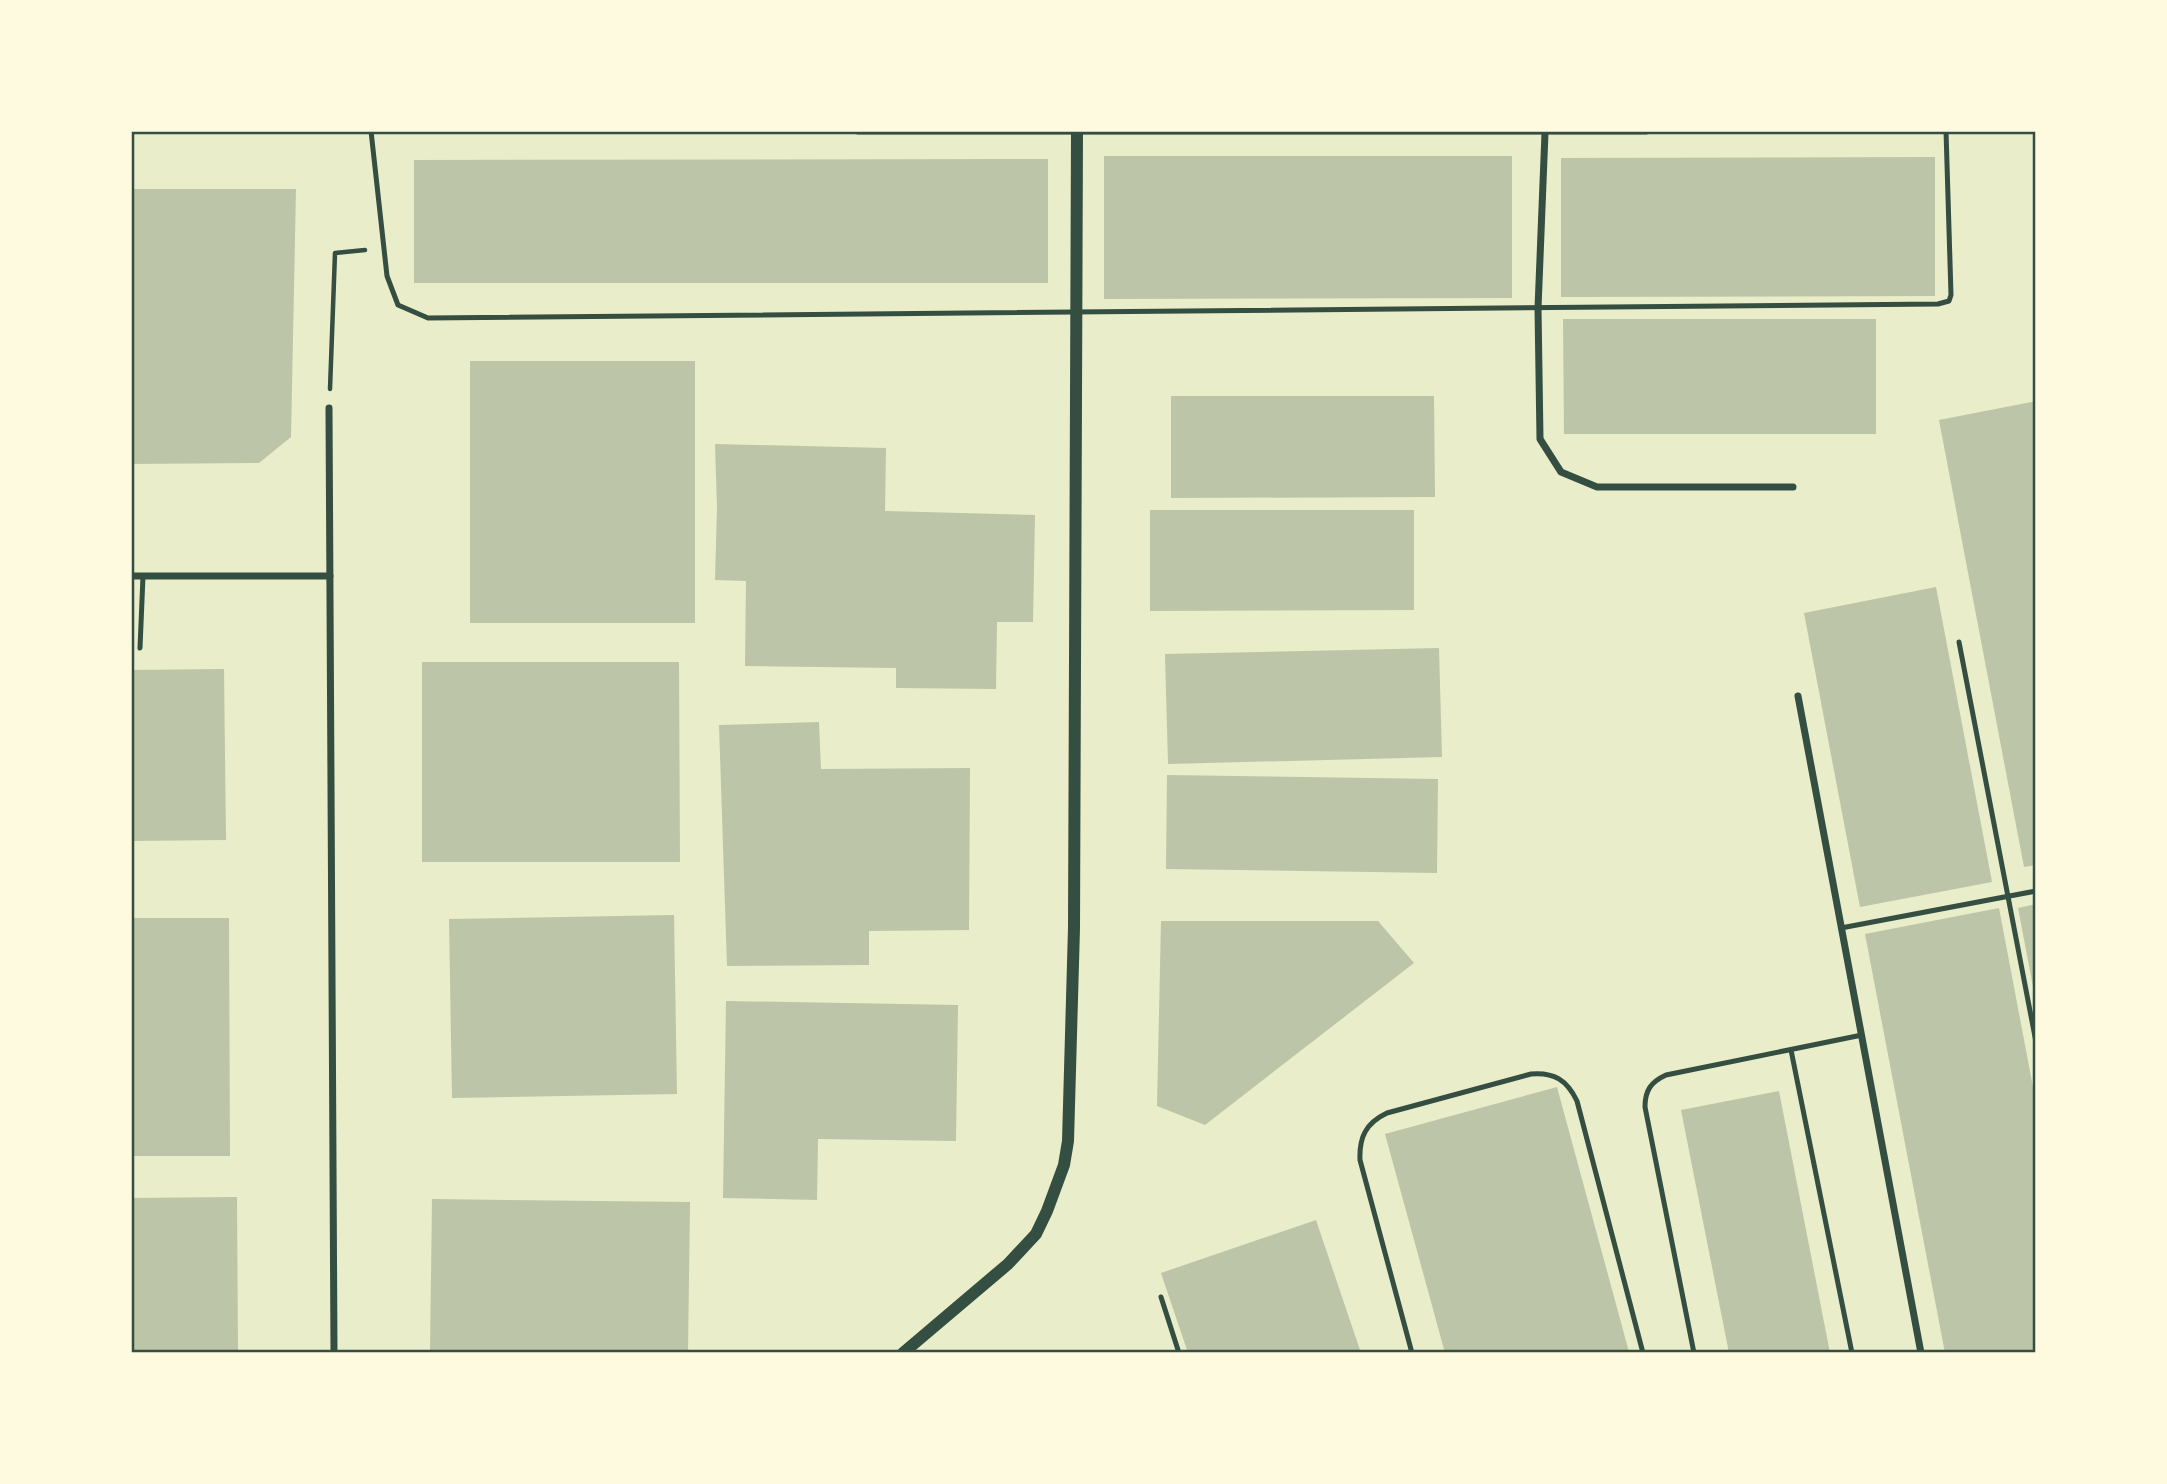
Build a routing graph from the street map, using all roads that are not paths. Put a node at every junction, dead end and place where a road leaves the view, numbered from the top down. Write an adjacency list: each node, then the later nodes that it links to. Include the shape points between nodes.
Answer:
1 (371, 131): 9 (lane, via 387,276 398,305 428,318)
2 (858, 131): 6 (street)
3 (1601, 131): 4 (street); 7 (street)
4 (1646, 131)
5 (1946, 131): 8 (lane, via 1949,302)
6 (1077, 132): 7 (street); 9 (street)
7 (1545, 133): 8 (street)
8 (1538, 308): 9 (lane); 11 (street, via 1540,439 1561,472 1597,487)
9 (1077, 311): 26 (street, via 1074,928 1064,1165 1036,1234 1008,1264)
10 (329, 408): 14 (street)
11 (1793, 487)
12 (131, 576): 13 (street)
13 (143, 576): 14 (street); 16 (lane)
14 (330, 576): 25 (street)
15 (1959, 642): 19 (lane)
16 (140, 648)
17 (1798, 696): 20 (street)
18 (2036, 891): 19 (lane)
19 (2008, 896): 20 (lane); 22 (lane)
20 (1841, 928): 21 (street)
21 (1862, 1035): 23 (lane); 32 (street)
22 (2036, 1042)
23 (1791, 1050): 30 (lane, via 1666,1075 1657,1079 1645,1096); 31 (lane)
24 (1161, 1297): 27 (lane)
25 (334, 1353)
26 (903, 1353)
27 (1179, 1353)
28 (1412, 1353): 29 (lane, via 1360,1160 1364,1131 1387,1113 1546,1073 1571,1087 1577,1101)
29 (1643, 1353)
30 (1694, 1353)
31 (1852, 1353)
32 (1921, 1353)

